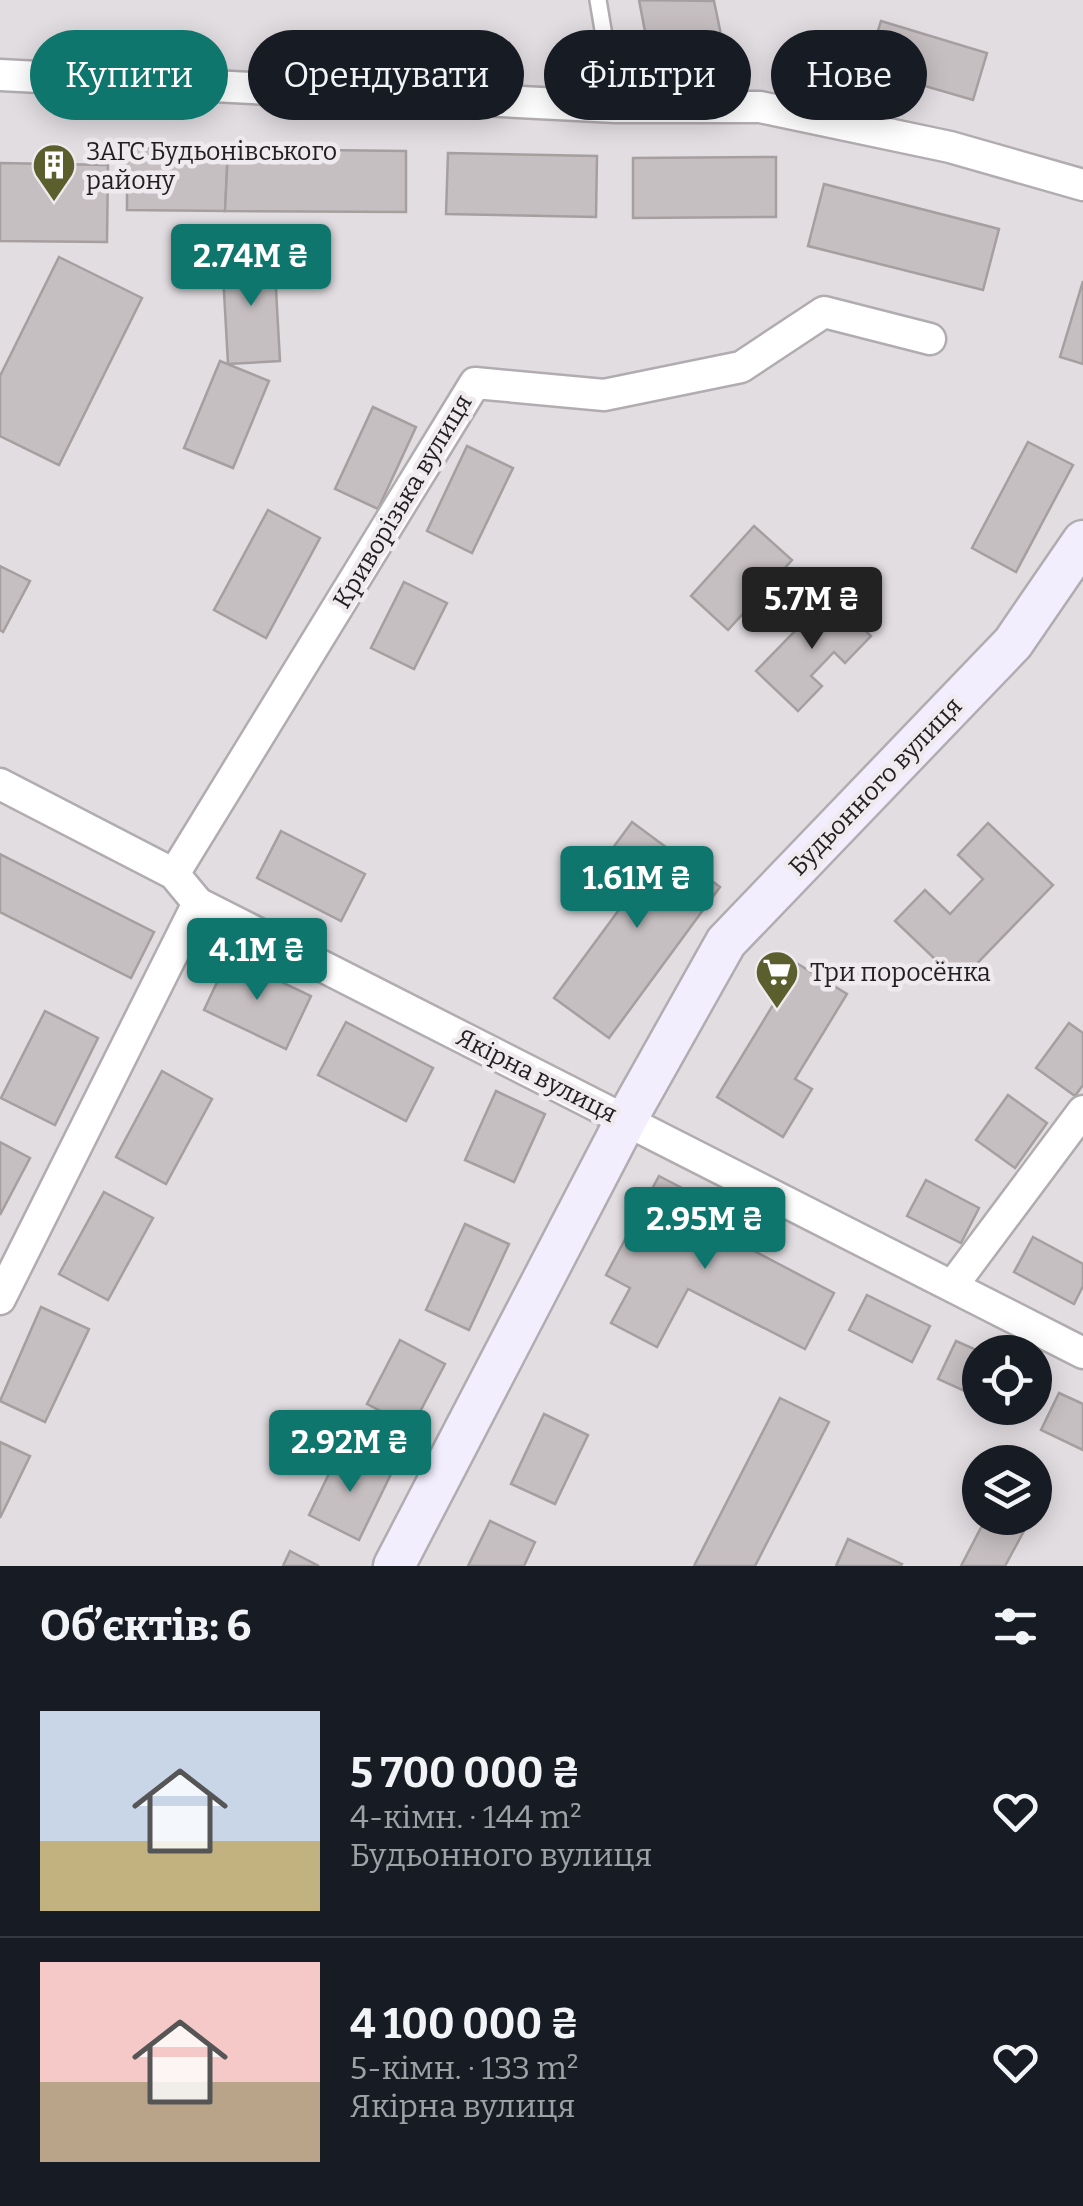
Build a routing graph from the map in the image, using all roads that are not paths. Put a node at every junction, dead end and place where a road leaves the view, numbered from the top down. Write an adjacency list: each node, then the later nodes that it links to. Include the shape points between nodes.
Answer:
1 (598, 0): 2 (lane)
2 (603, 30)
3 (0, 75): 4 (street)
4 (544, 103)
5 (751, 107): 6 (street, via 950,147)
6 (1083, 185)
7 (930, 340): 10 (street, Криворізька вулиця, via 824,312 741,367 624,391 604,395 475,382)
8 (1083, 540): 13 (main road, Будьонного вулиця, via 1013,642 726,942)
9 (0, 784): 10 (street, Якірна вулиця)
10 (174, 874): 11 (street, Якірна вулиця)
11 (198, 902): 13 (street, Якірна вулиця); 15 (street)
12 (1083, 1111): 14 (street)
13 (626, 1120): 14 (street, Якірна вулиця); 17 (main road, Будьонного вулиця)
14 (953, 1286): 16 (street, Якірна вулиця)
15 (0, 1299)
16 (1083, 1353)
17 (394, 1566)

